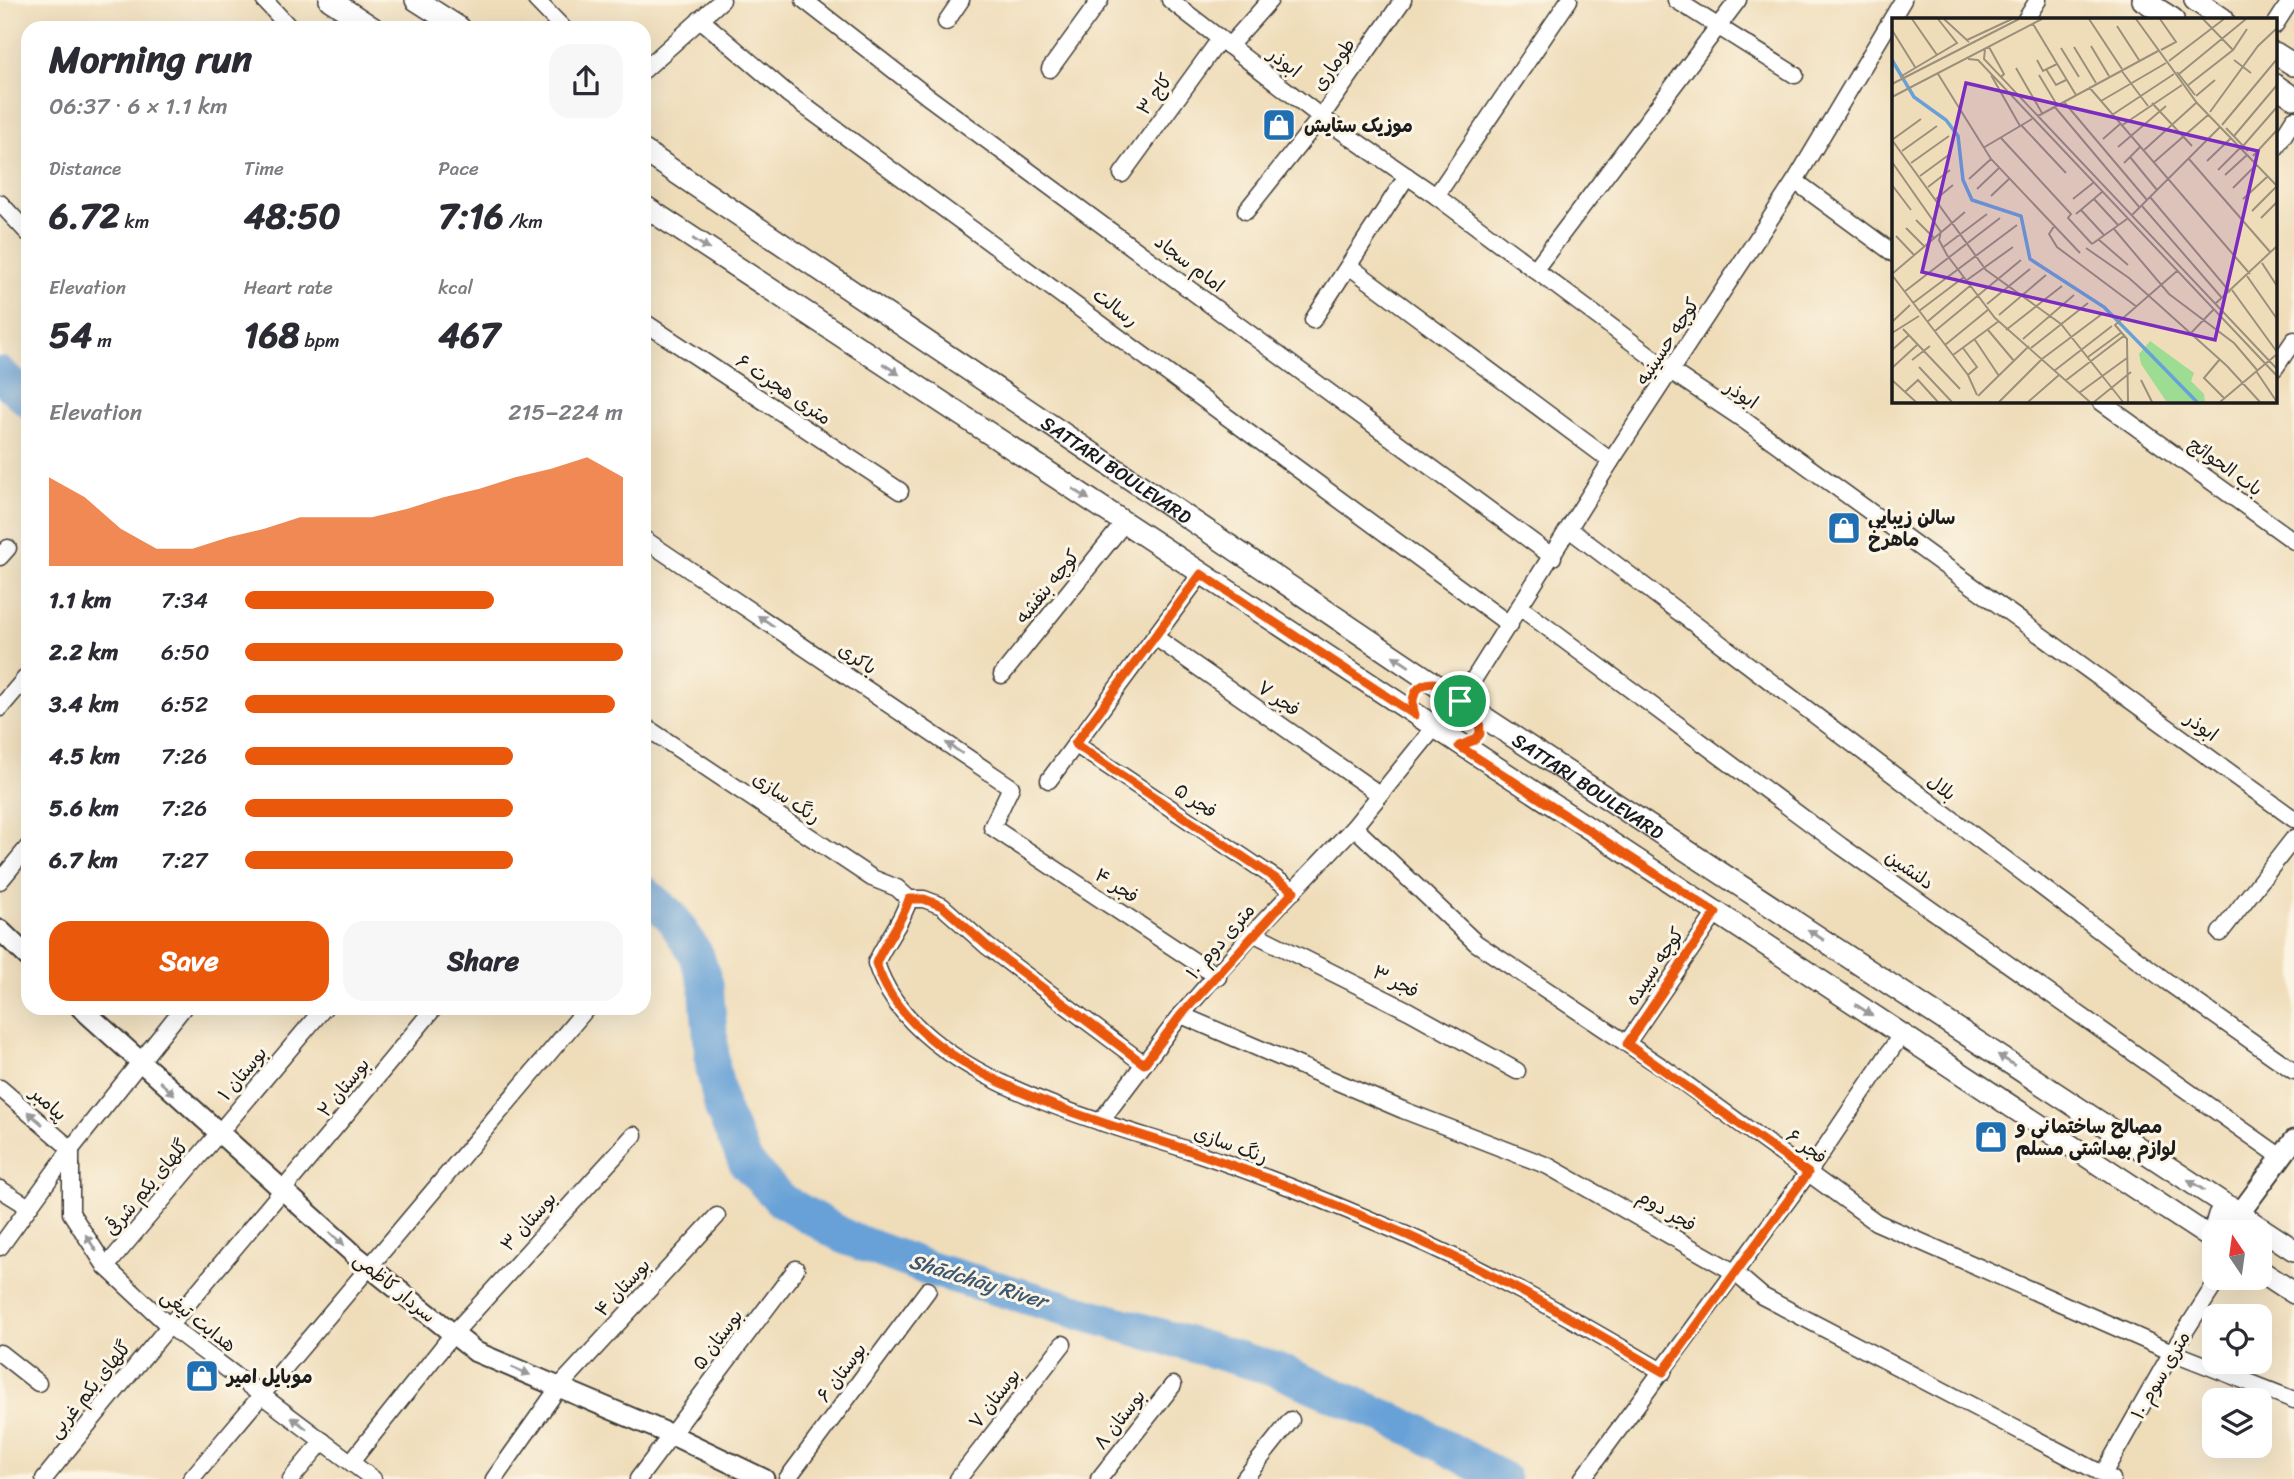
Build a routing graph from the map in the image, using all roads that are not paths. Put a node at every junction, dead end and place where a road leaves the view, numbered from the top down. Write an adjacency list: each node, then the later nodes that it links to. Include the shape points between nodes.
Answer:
1 (264, 0): 24 (street)
2 (330, 0): 25 (main road)
3 (416, 0): 26 (main road)
4 (536, 0): 27 (street)
5 (804, 0): 66 (street, امام سجاد)
6 (961, 0): 28 (street)
7 (1100, 0): 35 (street)
8 (1170, 0): 31 (street, ابوذر)
9 (1269, 0): 31 (street, کاج ۳)
10 (1403, 0): 39 (street, طوماری)
11 (1569, 0): 46 (street)
12 (1676, 0): 30 (street)
13 (1738, 0): 30 (street)
14 (1903, 0): 45 (street, کوچه حسینیه)
15 (2038, 0): 20 (street)
16 (2195, 0): 22 (main road)
17 (2291, 0): 29 (street)
18 (717, 1): 23 (street)
19 (2149, 9): 21 (main road)
20 (2027, 18)
21 (2171, 18)
22 (2222, 18)
23 (700, 19): 33 (street); 69 (street, رسالت, via 799,103)
24 (284, 21)
25 (362, 21)
26 (449, 21)
27 (556, 21)
28 (946, 22)
29 (2276, 23)
30 (1720, 26): 36 (street); 53 (street)
31 (1225, 43): 39 (street, ابوذر); 43 (street, کاج ۳)
32 (2276, 53): 34 (main road)
33 (651, 64)
34 (2294, 65)
35 (1050, 69)
36 (1795, 75)
37 (2276, 86): 38 (main road)
38 (2294, 98)
39 (1321, 117): 44 (street, ابوذر); 49 (street, طوماری)
40 (2294, 119): 41 (street)
41 (2276, 147)
42 (651, 156): 73 (main road, SATTARI BOULEVARD, one-way to 42)
43 (1122, 174)
44 (1407, 176): 46 (street, ابوذر); 52 (street)
45 (1795, 181): 51 (street); 58 (street, کوچه حسینیه)
46 (1436, 196): 53 (street, ابوذر)
47 (0, 203): 50 (street)
48 (651, 211): 62 (main road, SATTARI BOULEVARD, one-way to 62)
49 (1246, 211)
50 (21, 226)
51 (1892, 252)
52 (1349, 266): 54 (street); 60 (street)
53 (1536, 268): 58 (street, ابوذر)
54 (1313, 320)
55 (651, 327): 61 (street, ۶ متری هجرت)
56 (2294, 340): 57 (street)
57 (2276, 367)
58 (1672, 372): 60 (street, کوچه حسینیه); 84 (street, ابوذر)
59 (2101, 402): 64 (street, باب الحوائج)
60 (1611, 461): 63 (street, کوچه حسینیه)
61 (900, 491)
62 (1124, 523): 67 (main road, SATTARI BOULEVARD); 71 (street, کوچه بنفشه)
63 (1569, 529): 66 (street, کوچه حسینیه); 109 (street, بلال, via 2156,973)
64 (2294, 541)
65 (651, 544): 85 (street, باکری, one-way to 65, via 1011,786)
66 (1553, 557): 68 (street, کوچه حسینیه)
67 (1201, 574): 70 (street); 76 (main road, SATTARI BOULEVARD)
68 (1521, 608): 69 (street, کوچه حسینیه); 116 (street, دلنشین, via 1841,846)
69 (1510, 625): 74 (street, کوچه حسینیه)
70 (1155, 637): 80 (street); 83 (street, فجر ۷)
71 (1002, 675)
72 (21, 683): 75 (street)
73 (1434, 683): 74 (main road, SATTARI BOULEVARD); 76 (main road, via 1414,693)
74 (1460, 701): 77 (main road, SATTARI BOULEVARD)
75 (0, 708)
76 (1415, 715): 78 (main road, SATTARI BOULEVARD)
77 (1479, 715): 81 (main road, via 1480,734); 121 (main road, SATTARI BOULEVARD, one-way to 77)
78 (1434, 728): 81 (main road, SATTARI BOULEVARD); 83 (street, ۱۰ متری دوم)
79 (651, 731): 91 (street, رنگ سازی)
80 (1075, 744): 82 (street); 90 (street, فجر ۵)
81 (1459, 746): 92 (main road, SATTARI BOULEVARD)
82 (1049, 780)
83 (1379, 794): 86 (street, ۱۰ متری دوم)
84 (2294, 819)
85 (992, 827): 97 (street, فجر ۴)
86 (1354, 827): 90 (street, ۱۰ متری دوم); 105 (street, فجر ۶, via 1476,943)
87 (2294, 838): 95 (street)
88 (21, 856): 89 (street)
89 (0, 881)
90 (1294, 891): 94 (street, ۱۰ متری دوم)
91 (909, 899): 106 (street, رنگ سازی, via 942,906 987,946); 111 (street, رنگ سازی, via 904,919 876,963 881,979 918,1030 962,1062 1009,1086)
92 (1716, 913): 104 (main road, SATTARI BOULEVARD, one-way to 104); 105 (street, کوچه سپیده)
93 (0, 930): 96 (street)
94 (1253, 933): 97 (street, ۱۰ متری دوم); 108 (street, فجر ۳)
95 (2220, 933)
96 (21, 950)
97 (1218, 977): 103 (street, ۱۰ متری دوم)
98 (89, 1015): 107 (street, سردار کاظمی)
99 (178, 1015): 107 (street)
100 (318, 1015): 112 (street, بوستان ۱)
101 (428, 1015): 119 (street, بوستان ۲)
102 (581, 1015): 130 (street)
103 (1181, 1015): 106 (street, ۱۰ متری دوم); 132 (street, فجر دوم, via 1548,1166)
104 (1901, 1035): 117 (street); 125 (main road, SATTARI BOULEVARD)
105 (1627, 1044): 117 (street, فجر ۶)
106 (1144, 1064): 111 (street, ۱۰ متری دوم)
107 (141, 1065): 112 (street, سردار کاظمی, one-way to 112); 115 (street)
108 (1517, 1071)
109 (2294, 1071)
110 (0, 1088): 115 (street, پیامبر, one-way to 110)
111 (1100, 1122): 142 (street, رنگ سازی, via 1193,1151 1380,1223 1532,1294)
112 (218, 1134): 119 (street, سردار کاظمی); 129 (street, گلهای یکم شرقی)
113 (634, 1135): 138 (street, بوستان ۳)
114 (2294, 1140): 116 (street)
115 (71, 1149): 120 (street); 129 (street, هدایت تیغی, one-way to 115, via 71,1213)
116 (2281, 1157): 121 (street)
117 (1808, 1173): 132 (street); 140 (street, فجر ۶, via 1876,1222)
118 (0, 1189): 120 (street)
119 (284, 1192): 130 (street, سردار کاظمی, one-way to 130); 137 (street, بوستان ۲)
120 (29, 1207): 127 (street)
121 (2236, 1211): 123 (main road, via 2219,1215); 124 (main road, SATTARI BOULEVARD)
122 (717, 1216): 145 (street, بوستان ۴)
123 (2218, 1220)
124 (2246, 1220)
125 (2202, 1232)
126 (2272, 1238): 128 (main road, SATTARI BOULEVARD)
127 (0, 1247)
128 (2294, 1250)
129 (106, 1267): 137 (street, هدایت تیغی)
130 (370, 1267): 138 (street, سردار کاظمی); 146 (street)
131 (796, 1269): 149 (street, بوستان ۵)
132 (1734, 1272): 142 (street); 152 (street, فجر دوم, via 1762,1296)
133 (2272, 1279): 136 (main road)
134 (928, 1290): 160 (street, بوستان ۶)
135 (2211, 1290): 140 (street, ۱۰ متری سوم)
136 (2294, 1293)
137 (167, 1324): 146 (street, هدایت تیغی); 153 (street, گلهای یکم غربی)
138 (453, 1334): 145 (street, سردار کاظمی, one-way to 145, via 476,1352); 151 (street, بوستان ۳)
139 (1063, 1344): 161 (street, بوستان ۷)
140 (2172, 1352): 147 (street, فجر ۶); 152 (street, ۱۰ متری سوم)
141 (0, 1353): 143 (street)
142 (1663, 1372): 164 (street)
143 (38, 1383)
144 (1173, 1385): 162 (street, بوستان ۸)
145 (559, 1387): 149 (street, سردار کاظمی); 157 (street, بوستان ۴)
146 (262, 1395): 150 (street, هدایت تیغی, one-way to 146); 154 (street)
147 (2294, 1400)
148 (1291, 1420): 163 (street)
149 (672, 1435): 158 (street, بوستان ۵); 159 (street, سردار کاظمی)
150 (323, 1441): 151 (street, هدایت تیغی); 155 (street)
151 (351, 1462): 156 (street, هدایت تیغی)
152 (2107, 1477)
153 (44, 1479)
154 (191, 1479)
155 (291, 1479)
156 (373, 1479)
157 (494, 1479)
158 (638, 1479)
159 (764, 1479)
160 (787, 1479)
161 (958, 1479)
162 (1099, 1479)
163 (1244, 1479)
164 (1582, 1479)

